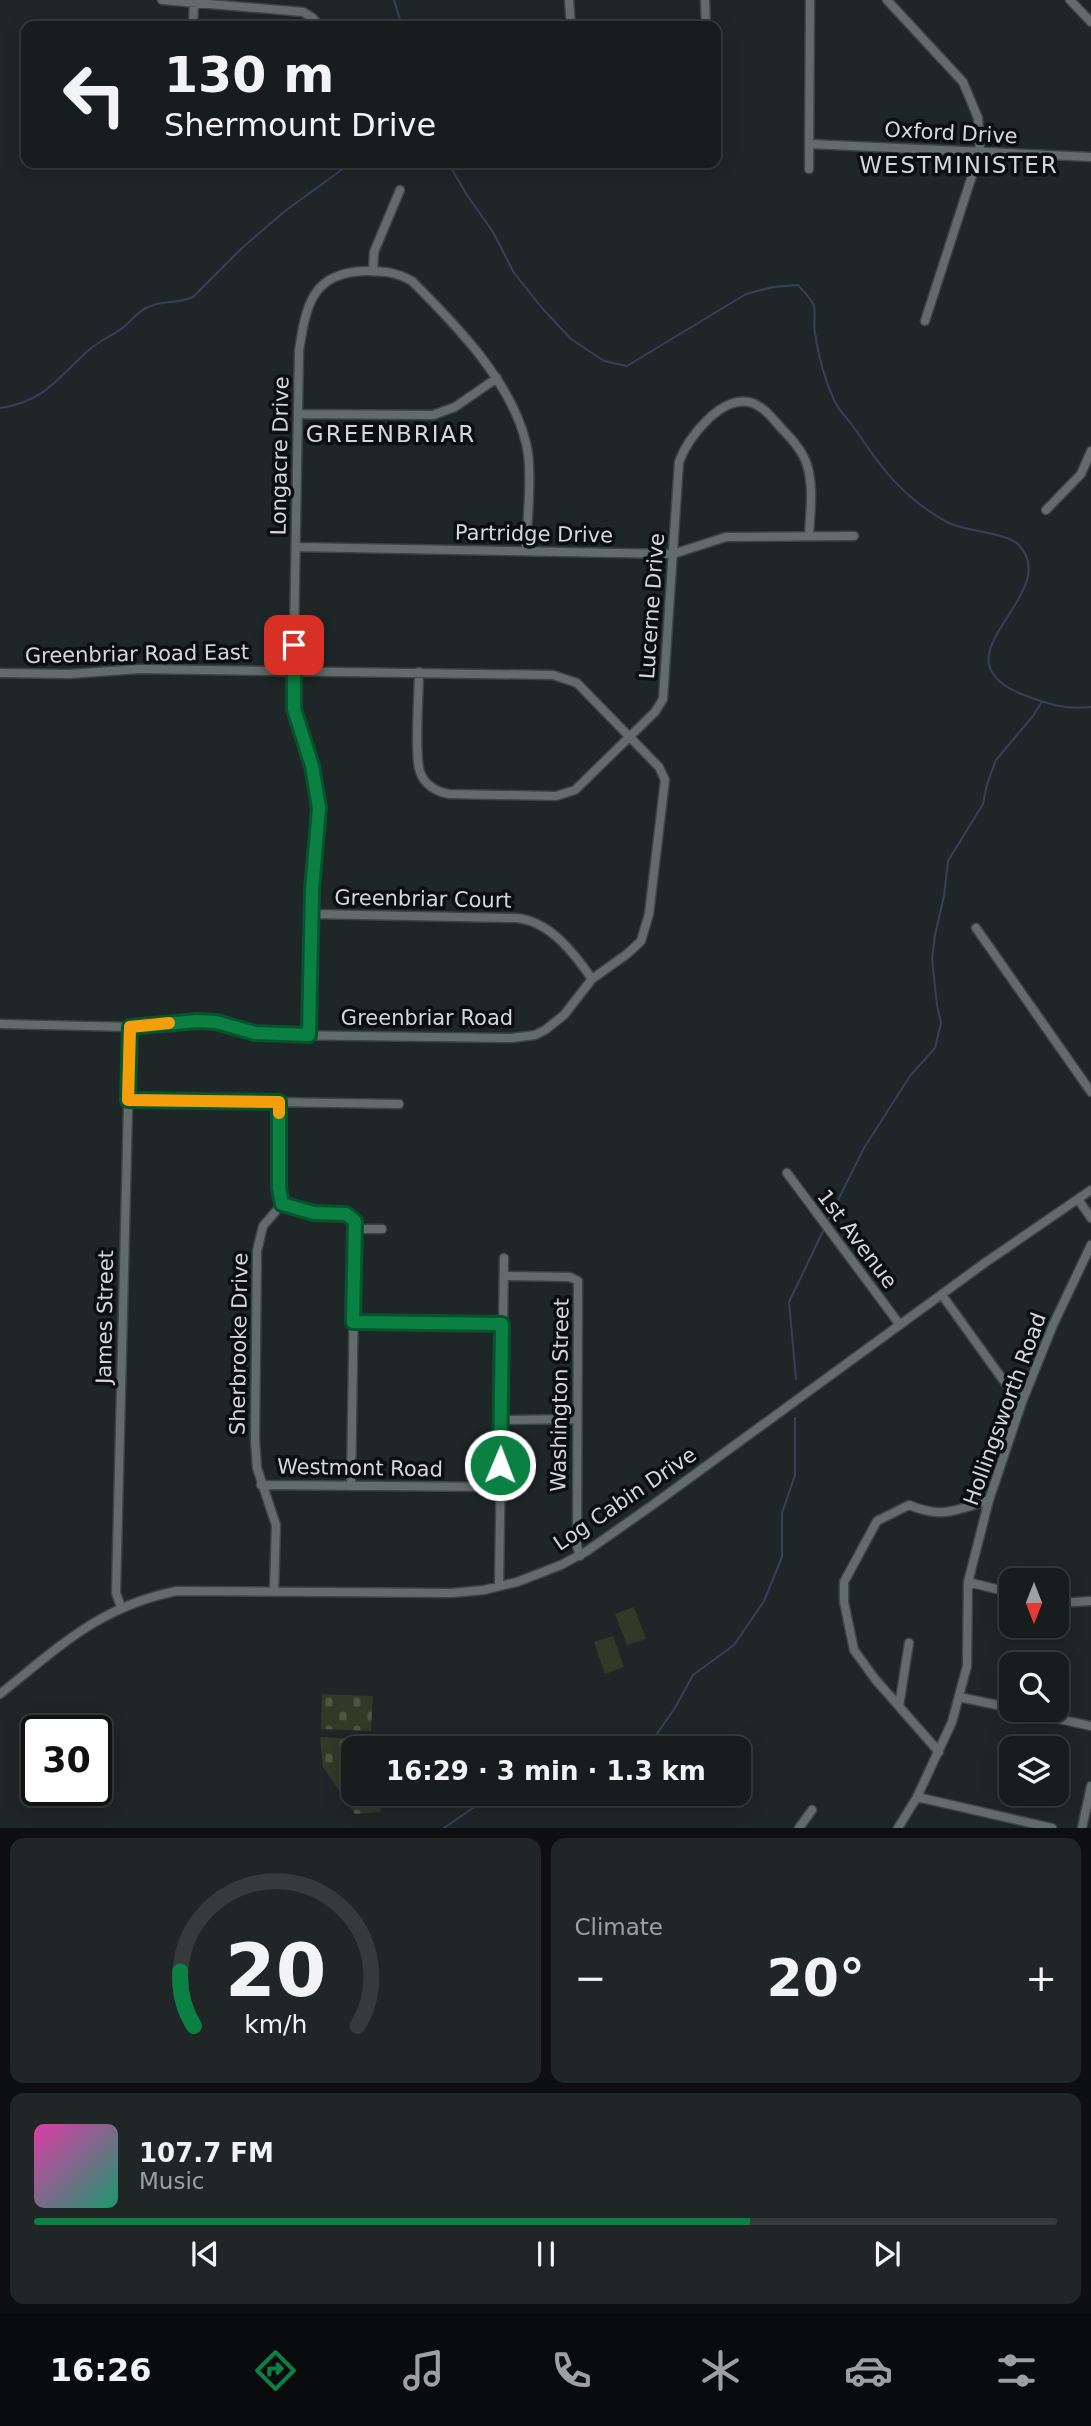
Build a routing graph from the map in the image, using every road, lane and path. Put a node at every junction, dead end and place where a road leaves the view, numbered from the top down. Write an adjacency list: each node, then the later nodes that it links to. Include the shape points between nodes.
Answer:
1 (162, 0): 7 (street)
2 (569, 0): 10 (street)
3 (705, 0): 11 (street)
4 (810, 0): 13 (street)
5 (887, 0): 14 (street, via 963,82 978,118)
6 (1070, 0): 12 (street)
7 (194, 2): 8 (street); 9 (street, via 303,12)
8 (193, 21)
9 (315, 21)
10 (571, 21)
11 (706, 21)
12 (1091, 22)
13 (810, 144): 14 (street, Oxford Drive); 16 (street)
14 (980, 151): 15 (street, Oxford Drive); 19 (street)
15 (1091, 157)
16 (809, 169)
17 (400, 190): 18 (street, via 374,252)
18 (373, 271): 20 (street, Longacre Drive, via 397,273 412,281); 21 (street, Longacre Drive, via 336,275 314,294 299,351)
19 (925, 321)
20 (497, 378): 21 (street, via 455,407 433,415); 27 (street, Longacre Drive, via 527,444)
21 (299, 414): 26 (street, Longacre Drive)
22 (1091, 451): 23 (street, via 1081,474)
23 (1046, 510)
24 (809, 535): 25 (street, Partridge Drive); 28 (street, Partridge Drive, via 726,537); 28 (street, Lucerne Drive, via 810,482 801,453 762,408 737,401 710,419 685,446)
25 (854, 536)
26 (296, 547): 27 (street, Partridge Drive); 29 (street, Longacre Drive)
27 (526, 551): 28 (street, Partridge Drive)
28 (673, 554): 32 (street, Lucerne Drive, via 663,699)
29 (293, 670): 30 (street, Greenbriar Road East); 31 (street, Greenbriar Road East); 33 (street, Longacre Drive, via 294,709 318,793)
30 (419, 672): 32 (street, Greenbriar Road East, via 566,678 578,683); 32 (street, Lucerne Drive, via 418,766 427,784 442,793 568,794)
31 (0, 673)
32 (630, 736): 35 (street, Greenbriar Road, via 665,780 649,914 641,940)
33 (311, 914): 35 (street, Greenbriar Court, via 533,920 564,945); 38 (street, Longacre Drive)
34 (976, 928): 39 (street)
35 (592, 979): 38 (street, Greenbriar Road, via 564,1014 535,1035)
36 (0, 1024): 37 (street, Greenbriar Road)
37 (130, 1027): 38 (street, Greenbriar Road, via 197,1021 255,1033); 40 (street, James Street)
38 (309, 1035)
39 (1091, 1092)
40 (128, 1100): 41 (street); 71 (street, James Street, via 116,1593)
41 (279, 1102): 42 (street); 46 (street)
42 (399, 1104)
43 (787, 1173): 56 (street, 1st Avenue)
44 (1091, 1190): 45 (street, Log Cabin Drive)
45 (1078, 1199): 47 (street); 53 (street, Log Cabin Drive)
46 (282, 1204): 48 (street, via 314,1213 346,1214 355,1221); 60 (street, Sherbrooke Drive, via 263,1226 257,1251 255,1440)
47 (1091, 1218)
48 (355, 1229): 49 (street); 54 (street)
49 (382, 1229)
50 (1091, 1245): 57 (street, Hollingsworth Road)
51 (504, 1258): 52 (street)
52 (504, 1276): 55 (street); 58 (street, Washington Street, via 575,1278 579,1284)
53 (942, 1295): 56 (street, Log Cabin Drive); 57 (street)
54 (353, 1322): 55 (street); 61 (street)
55 (502, 1324): 59 (street)
56 (900, 1325): 64 (street, Log Cabin Drive)
57 (1022, 1402): 63 (street, Hollingsworth Road)
58 (577, 1419): 59 (street); 64 (street, Washington Street)
59 (501, 1420): 62 (street)
60 (261, 1485): 61 (street, Westmont Road); 68 (street, Sherbrooke Drive, via 276,1525)
61 (351, 1486): 62 (street, Westmont Road)
62 (499, 1487): 66 (street)
63 (989, 1500): 65 (street, Hollingsworth Road); 76 (street, via 936,1514 909,1505 877,1521 844,1582 854,1650)
64 (580, 1556): 66 (street, Log Cabin Drive)
65 (968, 1582): 67 (street); 74 (street, Hollingsworth Road, via 967,1666)
66 (499, 1586): 68 (street, Log Cabin Drive, via 452,1593)
67 (999, 1590)
68 (274, 1592): 71 (street, Log Cabin Drive, via 177,1591)
69 (1091, 1601): 70 (street)
70 (1069, 1603)
71 (121, 1607): 73 (street, Log Cabin Drive, via 70,1638)
72 (909, 1643): 76 (street)
73 (0, 1694)
74 (959, 1697): 75 (street); 79 (street, Hollingsworth Road)
75 (999, 1705)
76 (899, 1706): 79 (street)
77 (1069, 1721): 78 (street)
78 (1091, 1726)
79 (939, 1752): 81 (street, Hollingsworth Road)
80 (1091, 1786): 86 (street)
81 (917, 1797): 84 (street, Hollingsworth Road); 85 (street)
82 (812, 1810): 83 (street)
83 (799, 1828)
84 (898, 1828)
85 (1052, 1828)
86 (1082, 1828)

